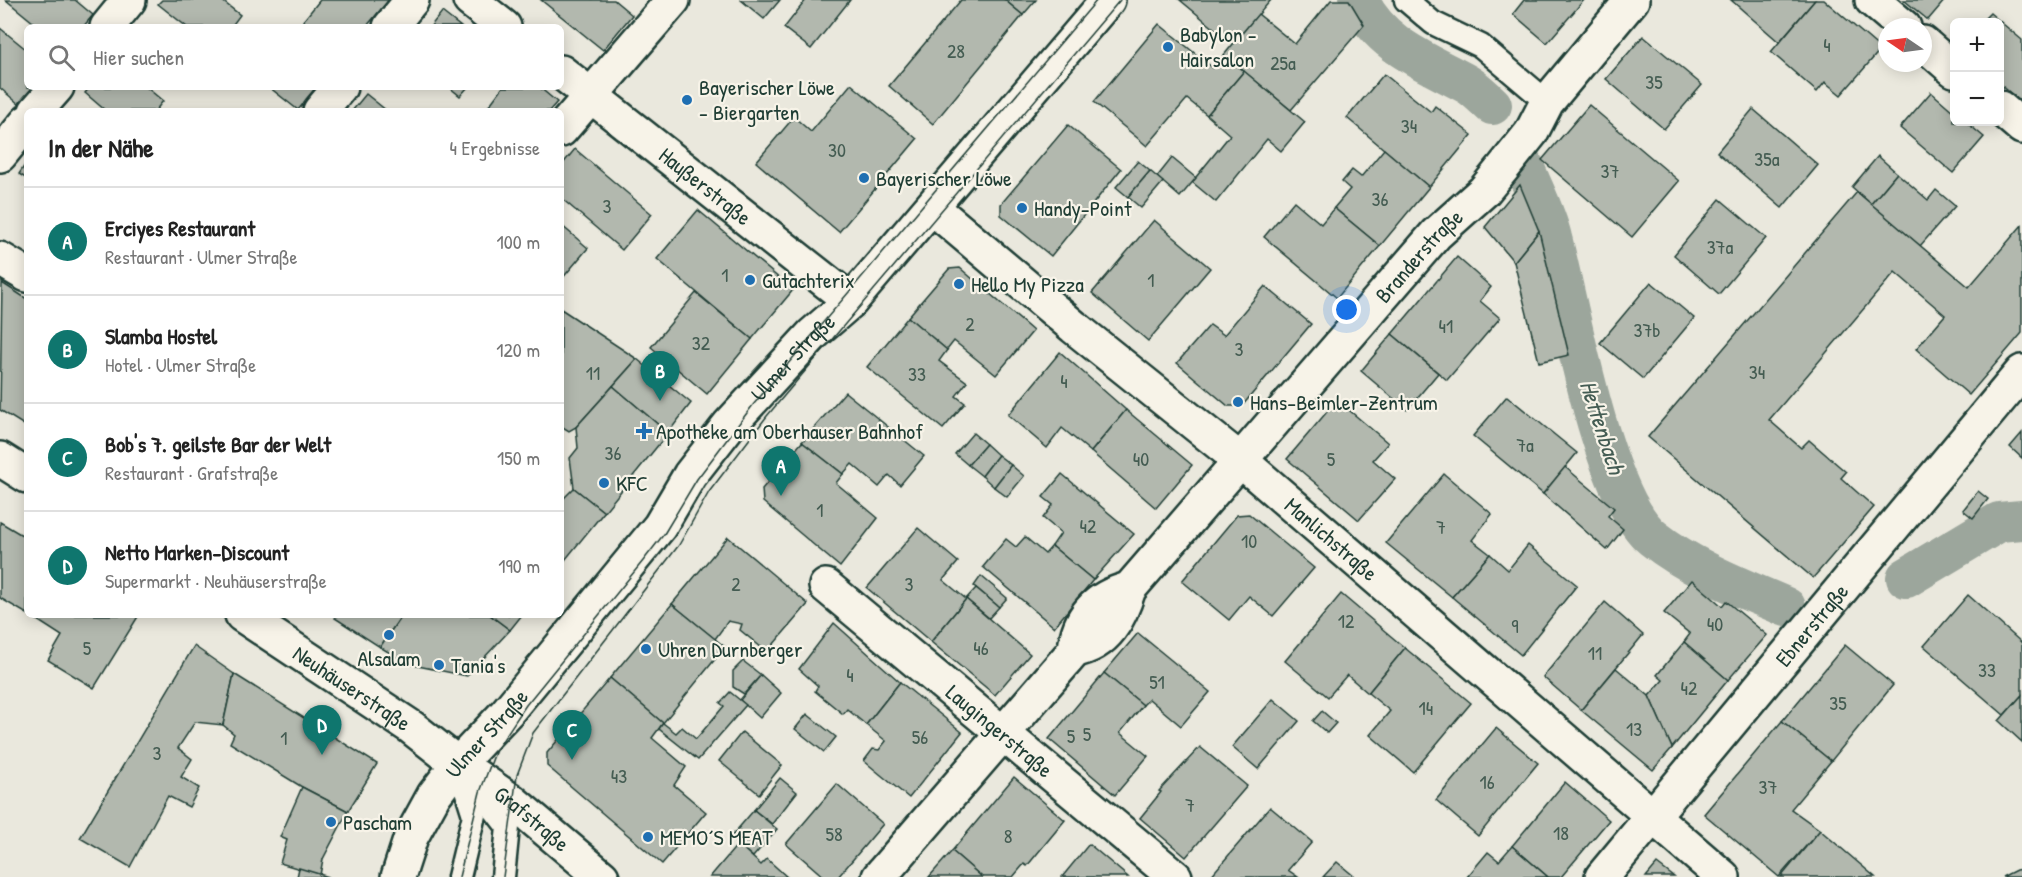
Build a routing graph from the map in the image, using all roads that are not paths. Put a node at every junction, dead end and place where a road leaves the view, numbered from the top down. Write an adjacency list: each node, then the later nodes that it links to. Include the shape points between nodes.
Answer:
1 (129, 0): 10 (street)
2 (412, 0): 11 (street)
3 (470, 0): 12 (street)
4 (673, 0): 18 (street)
5 (1108, 0): 27 (street, Ulmer Straße)
6 (1406, 0): 19 (lane, via 1433,23 1481,46)
7 (1632, 0): 19 (street, Branderstraße)
8 (1872, 0): 9 (street)
9 (1893, 18)
10 (109, 24)
11 (392, 24)
12 (500, 24)
13 (1932, 51): 14 (street)
14 (1950, 67)
15 (564, 74): 18 (street, Haußerstraße)
16 (54, 90): 20 (street)
17 (338, 90): 21 (street)
18 (591, 95): 24 (street); 30 (street, Haußerstraße)
19 (1547, 102): 33 (street, Branderstraße, via 1531,133 1484,191 1436,234)
20 (39, 108)
21 (322, 108)
22 (2004, 111): 25 (street)
23 (24, 126): 26 (street)
24 (564, 126)
25 (2022, 127)
26 (0, 155)
27 (933, 208): 30 (street, Ulmer Straße); 33 (street, Manlichstraße)
28 (0, 259): 29 (street)
29 (24, 273)
30 (851, 301): 38 (street, Ulmer Straße, via 813,334 729,425 690,475 660,526 507,712)
31 (2022, 372): 39 (street, Ebnerstraße)
32 (0, 459): 34 (street)
33 (1240, 460): 37 (street, Branderstraße, via 1128,589 1098,602 1082,620 1075,650); 39 (street, Manlichstraße)
34 (24, 474)
35 (826, 586): 37 (street, Laugingerstraße)
36 (247, 618): 38 (street, Neuhäuserstraße, via 411,727)
37 (1004, 735): 44 (street, Branderstraße); 45 (street, Laugingerstraße)
38 (458, 764): 40 (street, Ulmer Straße, via 434,795 411,837); 41 (lane, via 474,815); 42 (lane, via 508,827); 43 (street, Grafstraße, via 512,801)
39 (1652, 817): 46 (street, Ebnerstraße); 47 (street, Manlichstraße)
40 (398, 877)
41 (459, 877)
42 (503, 877)
43 (602, 877)
44 (879, 877)
45 (1175, 877)
46 (1602, 877)
47 (1723, 877)

